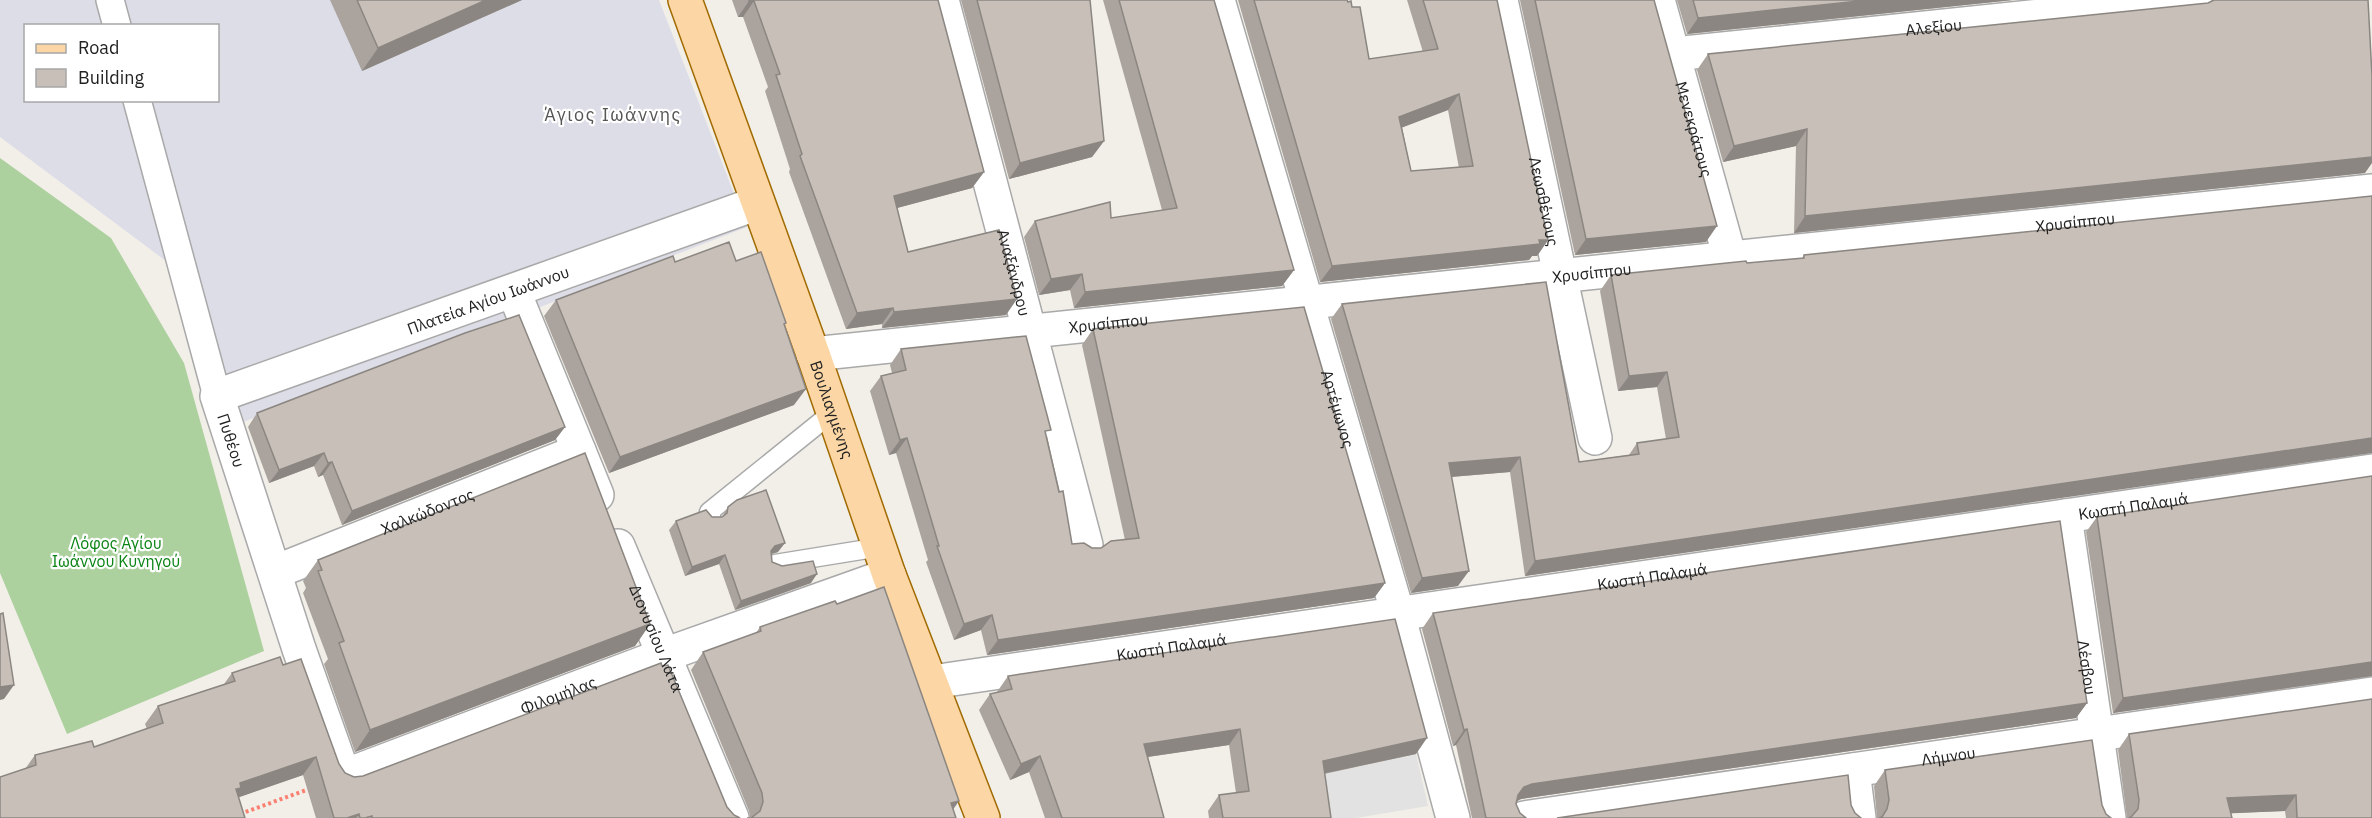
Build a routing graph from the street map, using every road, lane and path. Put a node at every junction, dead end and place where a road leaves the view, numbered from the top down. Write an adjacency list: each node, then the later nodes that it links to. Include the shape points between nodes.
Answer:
1 (110, 0): 9 (street)
2 (685, 0): 13 (main road, Βουλιαγμένης)
3 (942, 0): 18 (street, Αναξάνδρου)
4 (1218, 0): 17 (street, Αρτέμωνος)
5 (1501, 0): 15 (street, Λεωσθένους)
6 (1658, 0): 10 (street, Μενεκράτους)
7 (2195, 0): 8 (street, Αλεξίου)
8 (2101, 5): 10 (street, Αλεξίου)
9 (116, 24)
10 (1674, 54): 14 (street, Μενεκράτους)
11 (138, 102): 20 (street, Πυθέου)
12 (2372, 191): 14 (street, Χρυσίππου)
13 (758, 203): 16 (street, Πλατεία Αγίου Ιωάννου); 19 (main road, Βουλιαγμένης)
14 (1731, 258): 15 (street, Χρυσίππου)
15 (1560, 276): 17 (street, Χρυσίππου); 22 (street, Λεωσθένους)
16 (513, 292): 20 (street, Πλατεία Αγίου Ιωάννου); 23 (street, Διονυσίου Λάτα)
17 (1308, 302): 18 (street, Χρυσίππου); 31 (street, Αρτέμωνος)
18 (1028, 331): 19 (street, Χρυσίππου); 27 (street, Αναξάνδρου)
19 (813, 354): 21 (main road, Βουλιαγμένης)
20 (217, 396): 30 (street, Πυθέου)
21 (833, 412): 25 (lane, via 709,512); 28 (main road, Βουλιαγμένης)
22 (1595, 438)
23 (579, 451): 30 (street, Χαλκώδοντος); 32 (street, Διονυσίου Λάτα)
24 (2372, 471): 26 (street, Κωστή Παλαμά)
25 (711, 516)
26 (2065, 516): 31 (street, Κωστή Παλαμά); 35 (street, Λέσβου)
27 (1086, 545)
28 (885, 561): 29 (lane); 32 (street, Φιλομήλας); 33 (main road, Βουλιαγμένης)
29 (775, 564)
30 (275, 572): 37 (street, Πυθέου)
31 (1398, 614): 33 (street, Κωστή Παλαμά); 41 (street, Αρτέμωνος)
32 (664, 655): 37 (street, Φιλομήλας); 39 (street, Διονυσίου Λάτα)
33 (932, 682): 40 (main road, Βουλιαγμένης)
34 (2372, 694): 35 (street, Λήμνου)
35 (2098, 734): 36 (street, Λήμνου); 44 (street, Λέσβου)
36 (1853, 770): 42 (street, Λήμνου); 43 (street)
37 (344, 776): 38 (path)
38 (238, 814)
39 (732, 818)
40 (983, 818)
41 (1453, 818)
42 (1524, 818)
43 (1860, 818)
44 (2109, 818)

